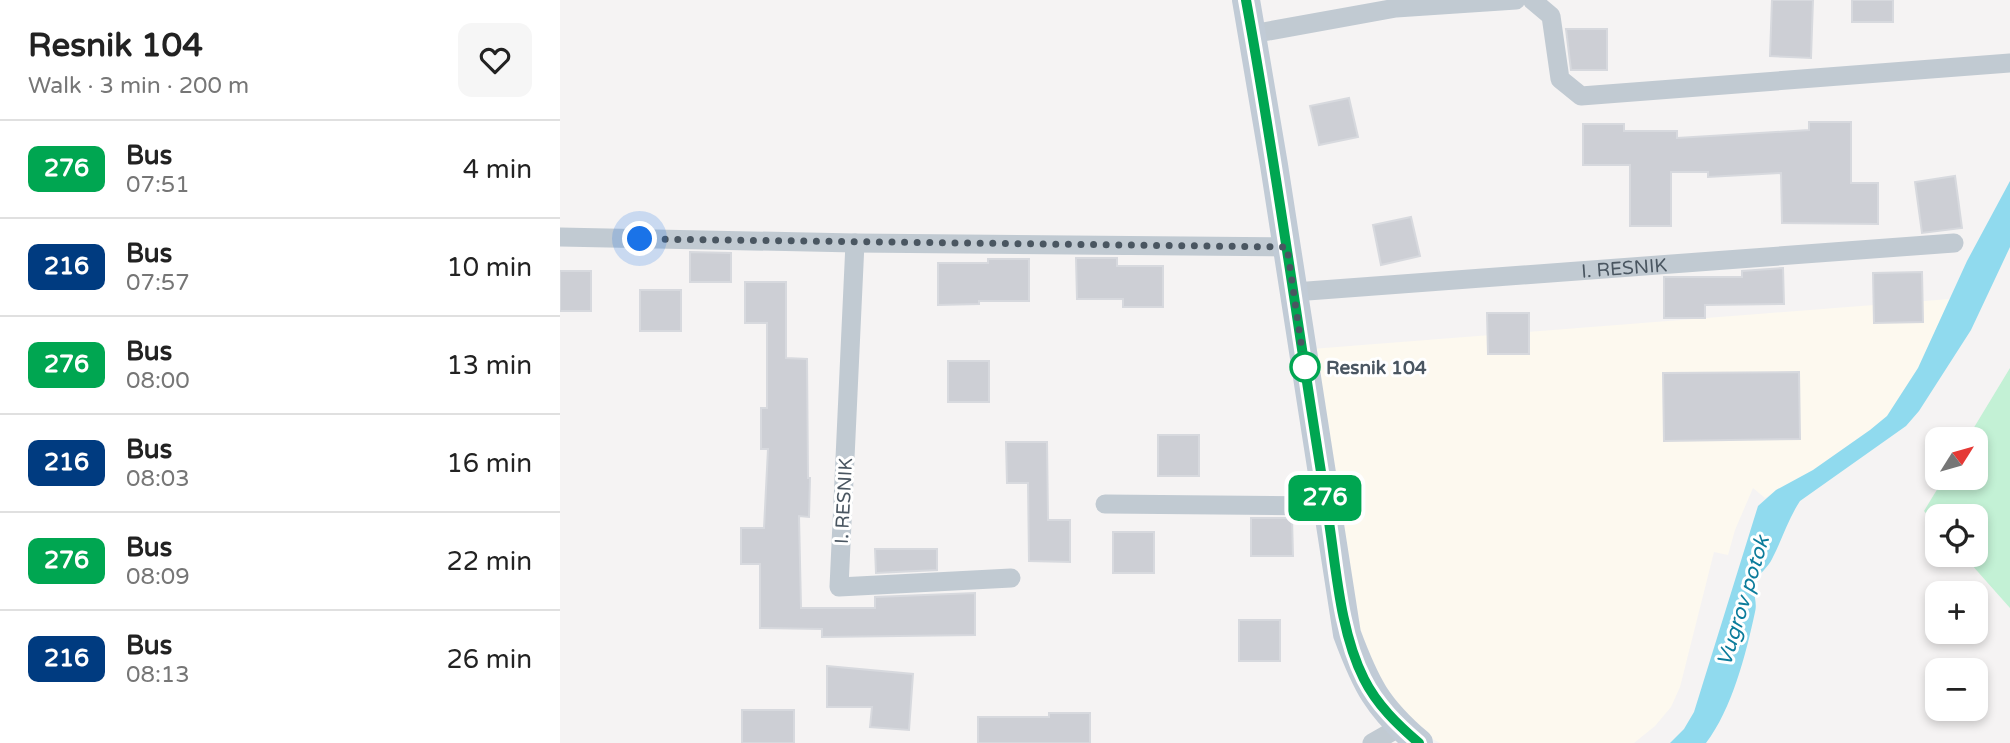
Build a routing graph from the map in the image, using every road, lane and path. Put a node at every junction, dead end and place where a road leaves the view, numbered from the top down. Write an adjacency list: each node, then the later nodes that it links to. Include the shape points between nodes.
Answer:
1 (1245, 0): 4 (street)
2 (1516, 0): 4 (street, via 1396,8)
3 (1532, 0): 5 (street, via 1551,16 1560,79 1581,96)
4 (1252, 34): 9 (street)
5 (2010, 63)
6 (560, 237): 7 (street)
7 (855, 243): 9 (street); 13 (street, I. RESNIK, via 839,587)
8 (1954, 243): 10 (street, I. RESNIK)
9 (1287, 247): 10 (street)
10 (1294, 292): 12 (street)
11 (1105, 504): 12 (street)
12 (1327, 506): 14 (street, via 1347,634 1363,678)
13 (1011, 578)
14 (1410, 735): 15 (street)
15 (1372, 743)

